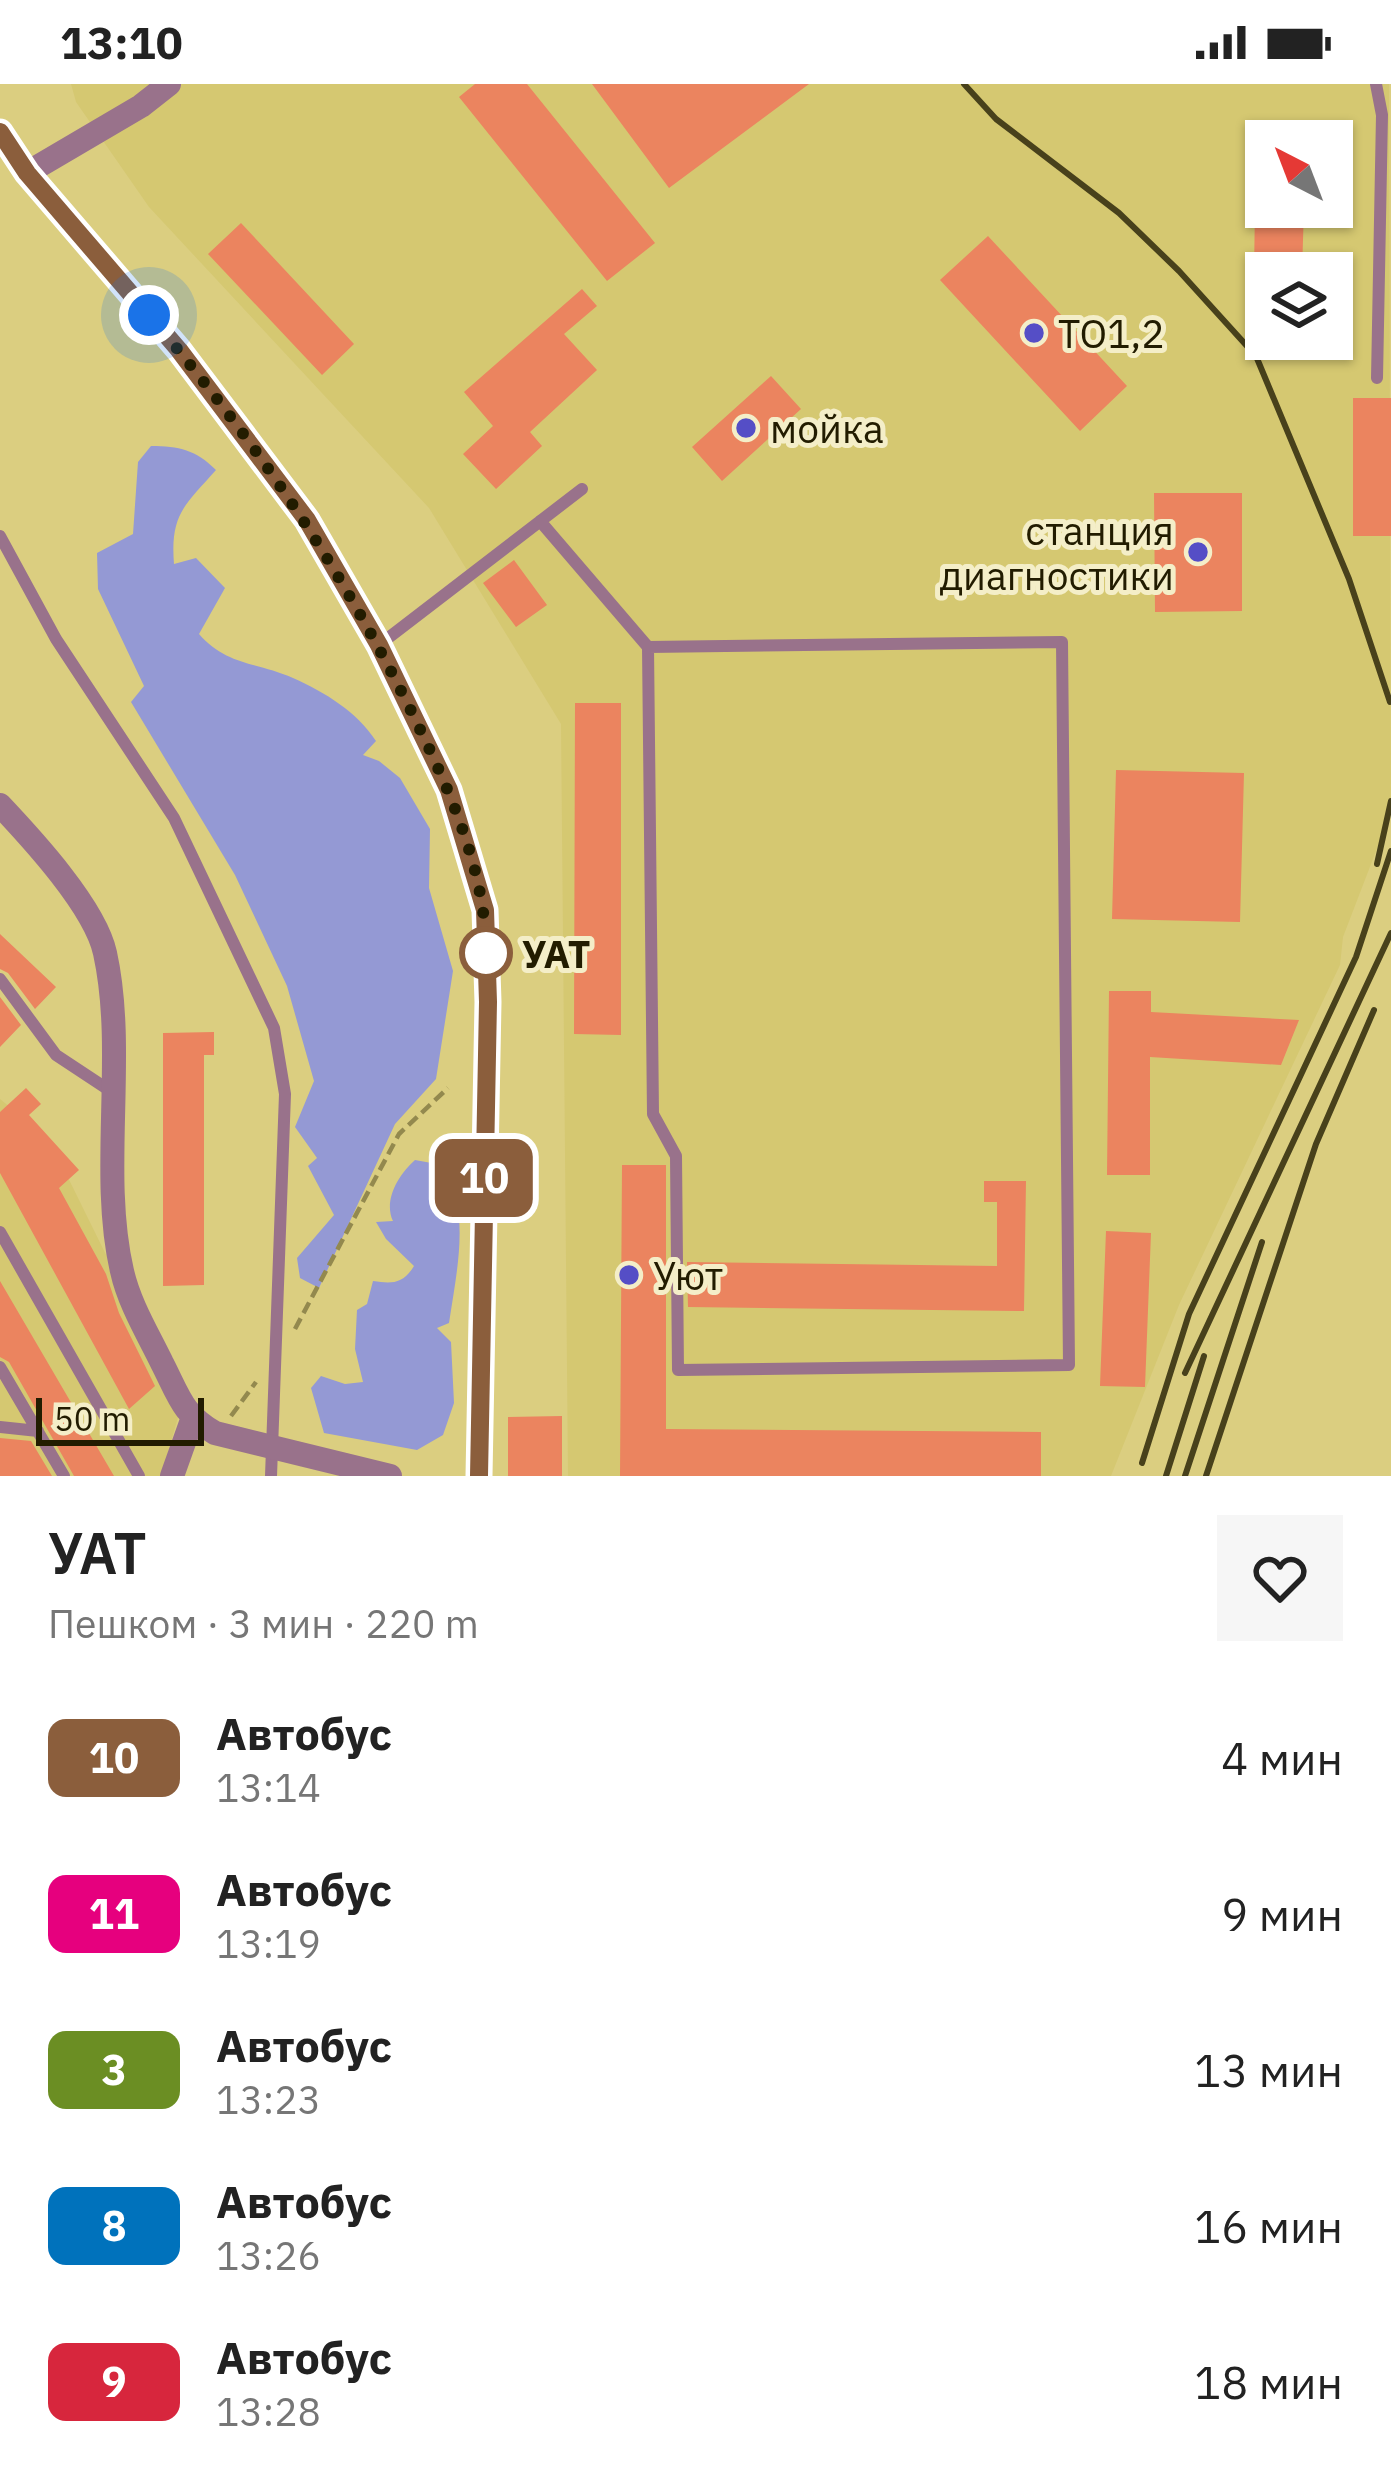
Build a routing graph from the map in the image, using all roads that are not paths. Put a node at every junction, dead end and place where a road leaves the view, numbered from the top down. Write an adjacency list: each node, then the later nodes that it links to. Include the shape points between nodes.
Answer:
1 (169, 84): 4 (street)
2 (1376, 84): 5 (lane)
3 (0, 132): 4 (main road)
4 (27, 173): 9 (main road, via 253,444)
5 (1377, 377)
6 (582, 489): 7 (lane)
7 (540, 521): 9 (lane); 10 (lane)
8 (0, 536): 19 (lane, via 56,639 174,818 274,1028 285,1094)
9 (379, 645): 25 (main road, via 449,790 485,910)
10 (648, 647): 10 (lane, via 653,1114 676,1156 678,1370 1070,1365 1062,642)
11 (0, 805): 13 (street, via 73,892 104,949)
12 (0, 979): 13 (lane, via 56,1054)
13 (115, 1094): 16 (street, via 122,1272)
14 (0, 1232): 21 (lane)
15 (0, 1367): 18 (lane)
16 (192, 1420): 19 (street); 22 (street)
17 (0, 1426): 18 (lane)
18 (38, 1431): 20 (lane)
19 (272, 1449): 23 (lane); 24 (street)
20 (64, 1476)
21 (139, 1476)
22 (172, 1476)
23 (271, 1476)
24 (390, 1476)
25 (478, 1476)

